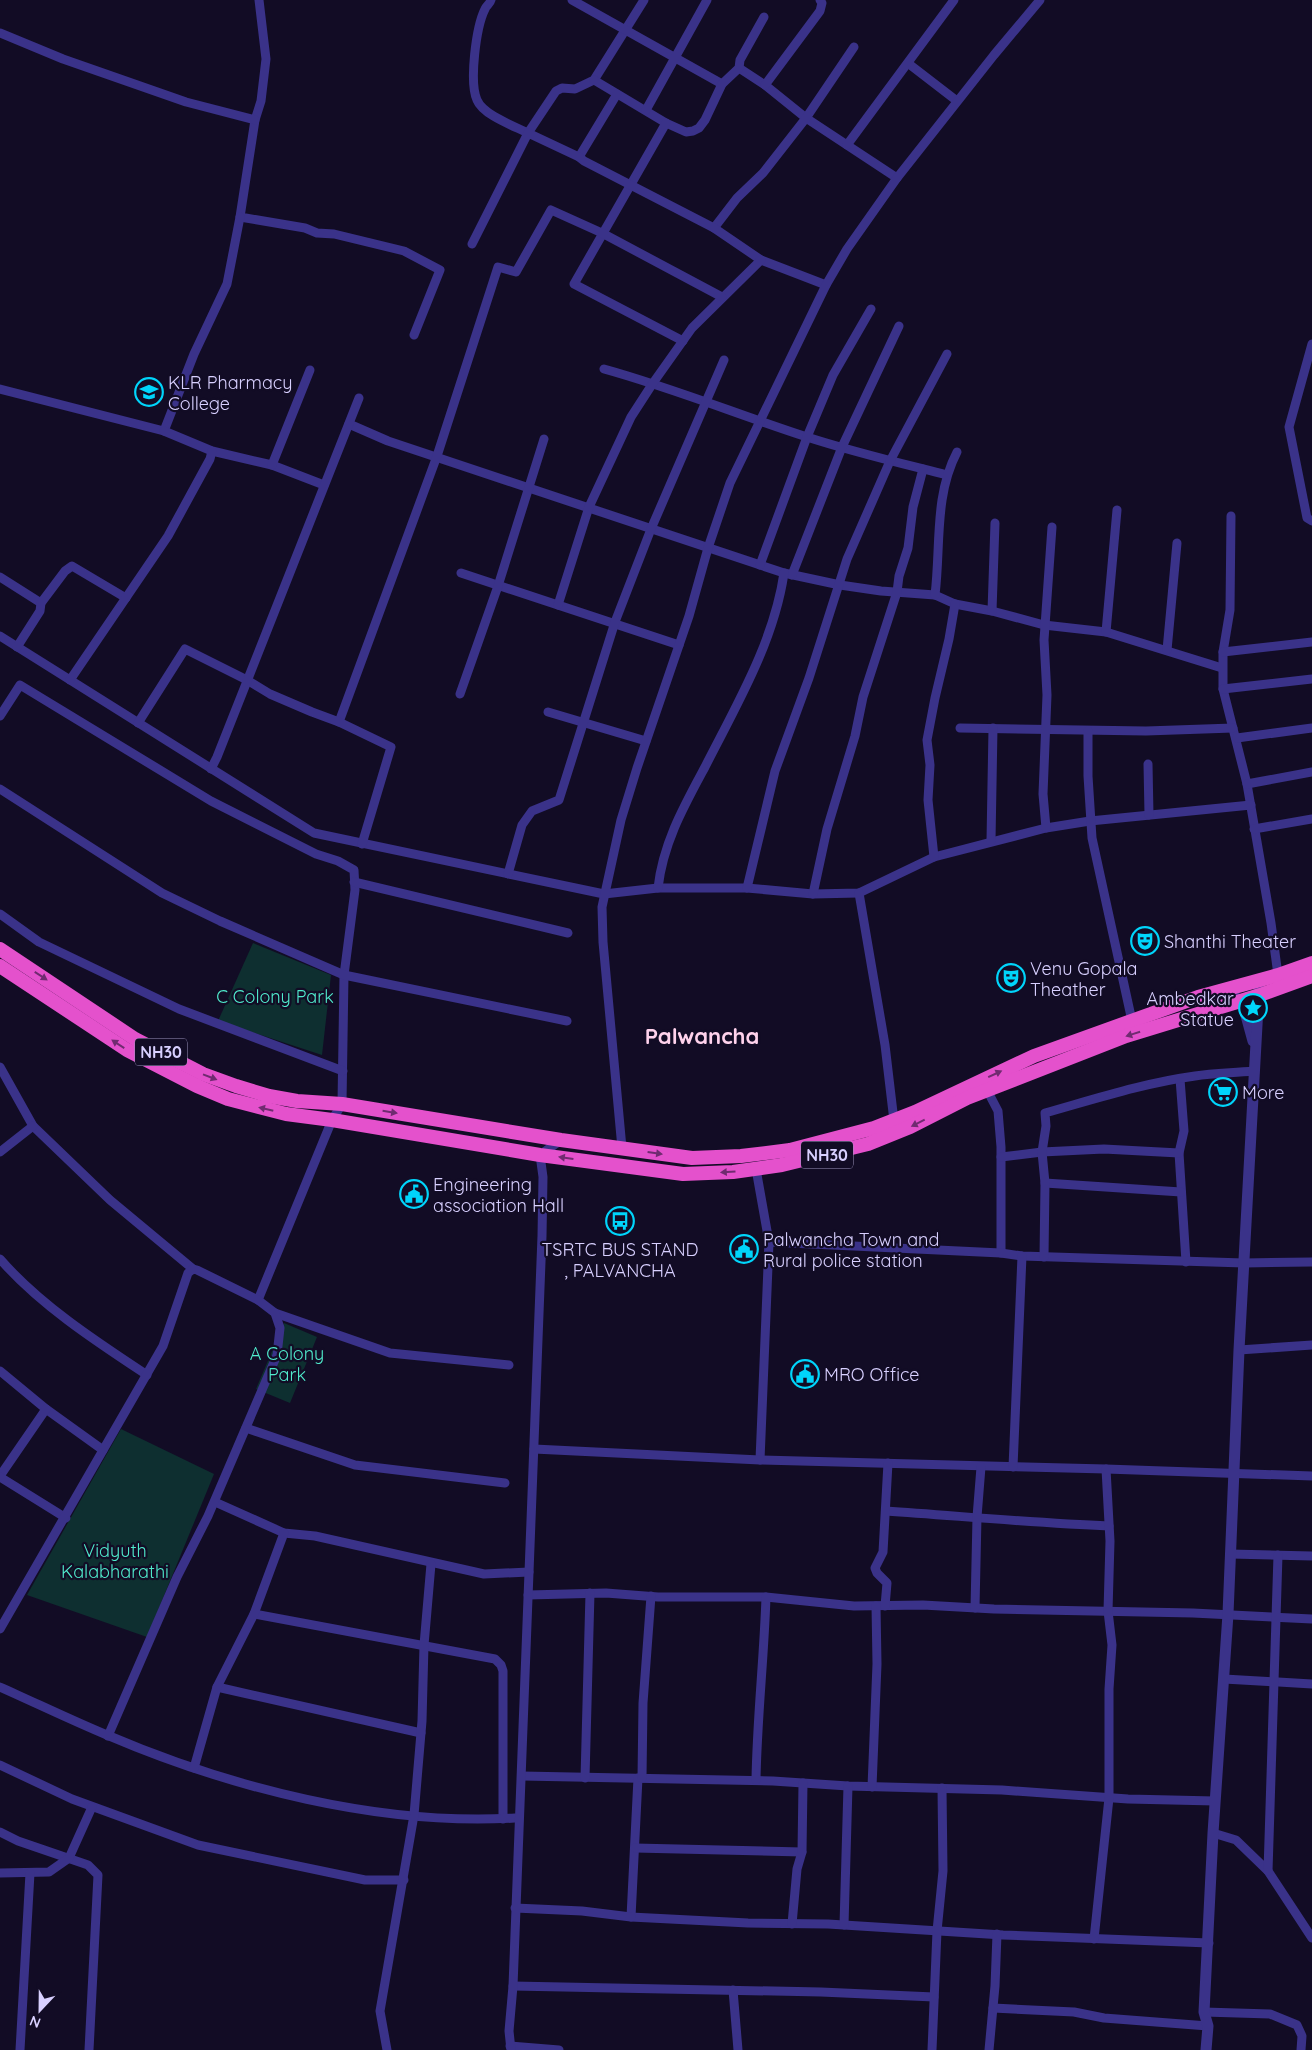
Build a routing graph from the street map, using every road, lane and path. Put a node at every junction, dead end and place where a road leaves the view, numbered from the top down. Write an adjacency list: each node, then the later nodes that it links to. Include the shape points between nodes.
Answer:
1 (259, 0): 23 (street, via 266,59 261,101)
2 (491, 0): 25 (street, via 485,8 475,42 477,101 490,115)
3 (572, 0): 10 (street)
4 (644, 0): 10 (street)
5 (707, 0): 13 (street)
6 (820, 0): 18 (street, via 820,12)
7 (954, 0): 14 (street)
8 (1040, 0): 20 (street)
9 (764, 17): 15 (street, via 740,60)
10 (625, 31): 13 (street); 16 (street)
11 (0, 33): 23 (street, via 186,102)
12 (854, 48): 22 (street)
13 (675, 59): 17 (street); 21 (street)
14 (909, 64): 20 (street); 26 (street)
15 (739, 68): 17 (street); 18 (street)
16 (594, 80): 19 (street); 25 (street, via 556,91)
17 (722, 84): 24 (street, via 699,128 686,132)
18 (765, 85): 22 (street)
19 (617, 94): 21 (street); 27 (street)
20 (957, 101): 28 (street)
21 (646, 110): 24 (street)
22 (806, 118): 26 (street); 31 (street)
23 (255, 120): 30 (street)
24 (666, 123): 29 (street)
25 (528, 133): 27 (street); 33 (street)
26 (847, 145): 28 (street)
27 (579, 157): 29 (street)
28 (897, 178): 35 (street)
29 (630, 184): 31 (street); 32 (street)
30 (240, 217): 39 (street, via 404,251 440,270); 52 (street, via 227,284 194,354)
31 (714, 228): 34 (street)
32 (602, 233): 36 (street); 40 (street, via 574,284); 58 (street, via 551,210 516,272 498,267)
33 (472, 244)
34 (760, 260): 35 (street); 36 (street)
35 (826, 285): 50 (street)
36 (722, 297): 40 (street)
37 (871, 309): 53 (street, via 833,374)
38 (899, 326): 55 (street)
39 (414, 335)
40 (683, 340): 46 (street)
41 (1312, 344): 68 (street, via 1289,427 1307,518)
42 (947, 354): 59 (street)
43 (724, 360): 49 (street)
44 (310, 370): 60 (street)
45 (604, 370): 46 (street)
46 (652, 383): 49 (street); 65 (street)
47 (0, 389): 52 (street)
48 (359, 398): 51 (street)
49 (705, 401): 50 (street); 71 (street)
50 (760, 420): 53 (street); 73 (street, via 730,483)
51 (349, 424): 58 (street, via 388,441); 63 (street)
52 (164, 431): 56 (street)
53 (806, 437): 55 (street); 74 (street)
54 (544, 439): 64 (street)
55 (841, 447): 59 (street); 76 (street)
56 (212, 451): 60 (street); 82 (street, via 168,536)
57 (957, 452): 62 (street)
58 (437, 456): 64 (street); 105 (street)
59 (890, 461): 61 (street); 78 (street, via 859,528)
60 (272, 465): 63 (street)
61 (923, 469): 62 (street); 80 (street)
62 (947, 475): 81 (street, via 941,501)
63 (324, 485): 99 (street)
64 (529, 486): 65 (street); 79 (street)
65 (588, 507): 71 (street); 85 (street)
66 (1117, 510): 89 (street)
67 (1231, 516): 95 (street, via 1230,610)
68 (1312, 521)
69 (995, 523): 86 (street)
70 (1052, 527): 88 (street)
71 (651, 528): 73 (street); 87 (street)
72 (1177, 543): 94 (street)
73 (708, 548): 74 (street); 92 (street)
74 (760, 565): 76 (street)
75 (461, 573): 79 (street)
76 (788, 574): 78 (street); 131 (street, via 766,640 669,840 660,867)
77 (0, 577): 83 (street)
78 (840, 585): 80 (street); 132 (street, via 775,771)
79 (498, 586): 85 (street); 101 (street)
80 (897, 592): 81 (street); 135 (street, via 827,829)
81 (935, 594): 84 (street)
82 (126, 598): 83 (street, via 72,566); 98 (street)
83 (41, 603): 93 (street)
84 (955, 604): 86 (street); 128 (street, via 928,740 928,800)
85 (558, 605): 87 (street)
86 (992, 611): 88 (street)
87 (615, 622): 92 (street); 104 (street)
88 (1044, 625): 89 (street); 111 (street)
89 (1106, 632): 94 (street)
90 (0, 636): 93 (street)
91 (1312, 642): 95 (street)
92 (679, 644): 114 (street)
93 (17, 647): 98 (street)
94 (1167, 650): 96 (street)
95 (1223, 652): 96 (street)
96 (1222, 668): 100 (street)
97 (1312, 679): 100 (street)
98 (70, 680): 106 (street)
99 (247, 680): 105 (street, via 270,694); 106 (street, via 185,649); 116 (street)
100 (1223, 689): 109 (street)
101 (460, 694)
102 (548, 712): 104 (street)
103 (0, 716): 130 (street, via 20,685 211,801 354,870)
104 (584, 721): 114 (street); 129 (street, via 559,800 532,811 522,825)
105 (339, 722): 127 (street, via 391,747)
106 (138, 723): 116 (street)
107 (960, 728): 108 (street)
108 (993, 728): 111 (street); 126 (street)
109 (1233, 728): 112 (street); 113 (street)
110 (1312, 728): 113 (street)
111 (1045, 729): 112 (street); 124 (street, via 1043,794)
112 (1088, 731): 123 (street)
113 (1237, 738): 118 (street)
114 (646, 740): 134 (street, via 621,820)
115 (1148, 764): 121 (street)
116 (211, 769): 127 (street, via 314,833)
117 (1312, 772): 118 (street)
118 (1247, 784): 120 (street)
119 (0, 789): 141 (street, via 162,893)
120 (1251, 805): 121 (street); 125 (street)
121 (1149, 815): 123 (street)
122 (1312, 819): 125 (street)
123 (1090, 821): 124 (street); 149 (street)
124 (1046, 828): 126 (street)
125 (1254, 829): 142 (street)
126 (991, 841): 128 (street)
127 (362, 844): 129 (street)
128 (934, 857): 133 (street)
129 (508, 874): 134 (street)
130 (354, 882): 137 (street); 141 (street)
131 (658, 888): 132 (street); 134 (street)
132 (747, 888): 135 (street)
133 (859, 893): 135 (street); 158 (street, via 885,1045)
134 (604, 894): 161 (street, via 603,942)
135 (813, 894)
136 (0, 914): 152 (street, via 39,942 179,1008)
137 (568, 933)
138 (0, 949): 156 (highway, NH30, one-way to 156, via 135,1038 203,1074 269,1096)
139 (1312, 963): 142 (highway, NH30)
140 (0, 966): 157 (highway, NH30, one-way to 140, via 262,1109 197,1086 127,1050)
141 (344, 975): 148 (street); 152 (street)
142 (1278, 975): 144 (highway, NH30)
143 (1312, 976): 146 (highway, NH30)
144 (1258, 979): 145 (highway, NH30); 146 (street)
145 (1220, 990): 147 (street); 149 (highway, NH30)
146 (1260, 995): 147 (highway, NH30); 150 (street)
147 (1242, 1001): 150 (street); 155 (highway, NH30, one-way to 155, via 1126,1036)
148 (567, 1021)
149 (1132, 1021): 158 (highway, NH30, one-way to 149, via 1034,1056)
150 (1255, 1047): 153 (street)
151 (0, 1067): 159 (street)
152 (343, 1071): 156 (street)
153 (1253, 1071): 154 (street); 178 (street)
154 (1180, 1078): 164 (street, via 1046,1113); 165 (street, via 1184,1131)
155 (987, 1090): 167 (street, via 998,1112); 168 (highway, NH30, one-way to 168, via 868,1144)
156 (342, 1104): 157 (street); 160 (highway, NH30, one-way to 160)
157 (332, 1120): 166 (highway, NH30); 180 (street)
158 (894, 1121): 162 (highway, NH30, via 835,1139)
159 (33, 1126): 163 (street); 179 (street, via 110,1200)
160 (561, 1140): 161 (highway, NH30); 166 (street)
161 (622, 1148): 162 (highway, NH30, one-way to 162, via 692,1158)
162 (776, 1151): 168 (street)
163 (0, 1152)
164 (1042, 1152): 165 (street, via 1104,1149); 167 (street); 169 (street)
165 (1180, 1153): 170 (street)
166 (540, 1155): 168 (highway, NH30, one-way to 166, via 683,1174); 189 (street, via 543,1177)
167 (1001, 1157): 172 (street)
168 (756, 1169): 171 (street)
169 (1045, 1183): 170 (street); 174 (street)
170 (1181, 1192): 176 (street)
171 (769, 1242): 172 (street); 191 (street)
172 (1001, 1253): 173 (street)
173 (1022, 1256): 174 (street); 194 (street)
174 (1044, 1257): 176 (street)
175 (0, 1259): 186 (street, via 83,1333)
176 (1186, 1262): 178 (street)
177 (1312, 1262): 178 (street)
178 (1244, 1264): 183 (street)
179 (193, 1269): 180 (street); 186 (street, via 185,1278 163,1346)
180 (258, 1300): 181 (street)
181 (275, 1313): 184 (street, via 390,1353); 188 (street, via 280,1328 276,1355)
182 (1312, 1345): 183 (street)
183 (1239, 1350): 196 (street)
184 (509, 1365)
185 (0, 1371): 187 (street)
186 (148, 1375): 190 (street)
187 (46, 1409): 190 (street); 197 (street)
188 (246, 1428): 199 (street, via 355,1465); 200 (street)
189 (534, 1449): 191 (street); 210 (street)
190 (104, 1450): 203 (street)
191 (760, 1460): 192 (street)
192 (888, 1463): 193 (street); 201 (street)
193 (981, 1466): 194 (street); 202 (street)
194 (1013, 1467): 195 (street)
195 (1106, 1469): 196 (street); 204 (street)
196 (1233, 1474): 198 (street); 206 (street)
197 (0, 1476): 203 (street)
198 (1312, 1476)
199 (505, 1483)
200 (215, 1502): 205 (street); 230 (street, via 177,1577)
201 (886, 1511): 202 (street); 215 (street, via 883,1552 875,1568 887,1583)
202 (977, 1517): 204 (street, via 1027,1523); 216 (street)
203 (66, 1518): 222 (street)
204 (1109, 1526): 217 (street)
205 (284, 1532): 209 (street, via 315,1536); 218 (street)
206 (1230, 1554): 207 (street); 219 (street)
207 (1278, 1555): 208 (street); 220 (street)
208 (1312, 1556)
209 (431, 1564): 210 (street, via 484,1574); 223 (street)
210 (529, 1572): 212 (street)
211 (590, 1593): 212 (street); 213 (street); 234 (street)
212 (528, 1595): 233 (street)
213 (651, 1596): 214 (street); 235 (street)
214 (766, 1597): 215 (street); 236 (street)
215 (881, 1606): 216 (street); 239 (street)
216 (975, 1608): 217 (street)
217 (1108, 1611): 219 (street); 241 (street, via 1112,1645)
218 (254, 1614): 223 (street); 228 (street)
219 (1228, 1614): 220 (street); 224 (street)
220 (1276, 1616): 221 (street); 225 (street)
221 (1312, 1619)
222 (0, 1630)
223 (424, 1645): 229 (street); 246 (street, via 495,1659 501,1665)
224 (1224, 1679): 225 (street); 242 (street)
225 (1275, 1681): 226 (street); 252 (street)
226 (1312, 1684)
227 (0, 1687): 230 (street)
228 (217, 1687): 229 (street); 232 (street)
229 (421, 1734): 244 (street)
230 (108, 1736): 232 (street)
231 (0, 1765): 243 (street)
232 (194, 1768): 244 (street, via 342,1806)
233 (522, 1776): 234 (street); 256 (street)
234 (585, 1778): 235 (street)
235 (640, 1778): 236 (street); 249 (street)
236 (756, 1780): 237 (street)
237 (803, 1783): 238 (street); 250 (street)
238 (848, 1786): 239 (street); 259 (street)
239 (872, 1787): 240 (street)
240 (942, 1788): 241 (street); 260 (street, via 943,1871)
241 (1108, 1798): 242 (street); 263 (street)
242 (1215, 1801): 248 (street)
243 (92, 1807): 251 (street); 255 (street, via 232,1854 365,1880)
244 (414, 1815): 246 (street); 255 (street)
245 (515, 1818): 246 (street)
246 (503, 1819)
247 (0, 1832): 251 (street)
248 (1213, 1833): 252 (street, via 1236,1840); 264 (street)
249 (635, 1848): 250 (street); 257 (street)
250 (802, 1852): 258 (street, via 797,1869)
251 (69, 1858): 254 (street, via 49,1872); 273 (street, via 88,1865 98,1875)
252 (1268, 1871): 262 (street)
253 (0, 1873): 254 (street)
254 (30, 1873): 272 (street)
255 (404, 1880): 274 (street, via 380,2010)
256 (515, 1908): 257 (street); 265 (street)
257 (631, 1917): 258 (street)
258 (792, 1924): 259 (street)
259 (844, 1925): 260 (street)
260 (937, 1930): 261 (street); 267 (street)
261 (997, 1934): 263 (street); 268 (street)
262 (1312, 1938)
263 (1094, 1939): 264 (street)
264 (1209, 1943): 269 (street)
265 (513, 1986): 266 (street); 271 (street)
266 (734, 1990): 267 (street); 276 (street)
267 (934, 1997): 277 (street)
268 (993, 2008): 270 (street, via 1074,2012 1104,2018); 278 (street)
269 (1204, 2012): 270 (street); 280 (street, via 1270,2014 1297,2025 1302,2036)
270 (1208, 2026): 279 (street)
271 (510, 2048): 275 (street)
272 (20, 2050)
273 (89, 2050)
274 (387, 2050)
275 (560, 2050)
276 (738, 2050)
277 (932, 2050)
278 (989, 2050)
279 (1206, 2050)
280 (1301, 2050)

